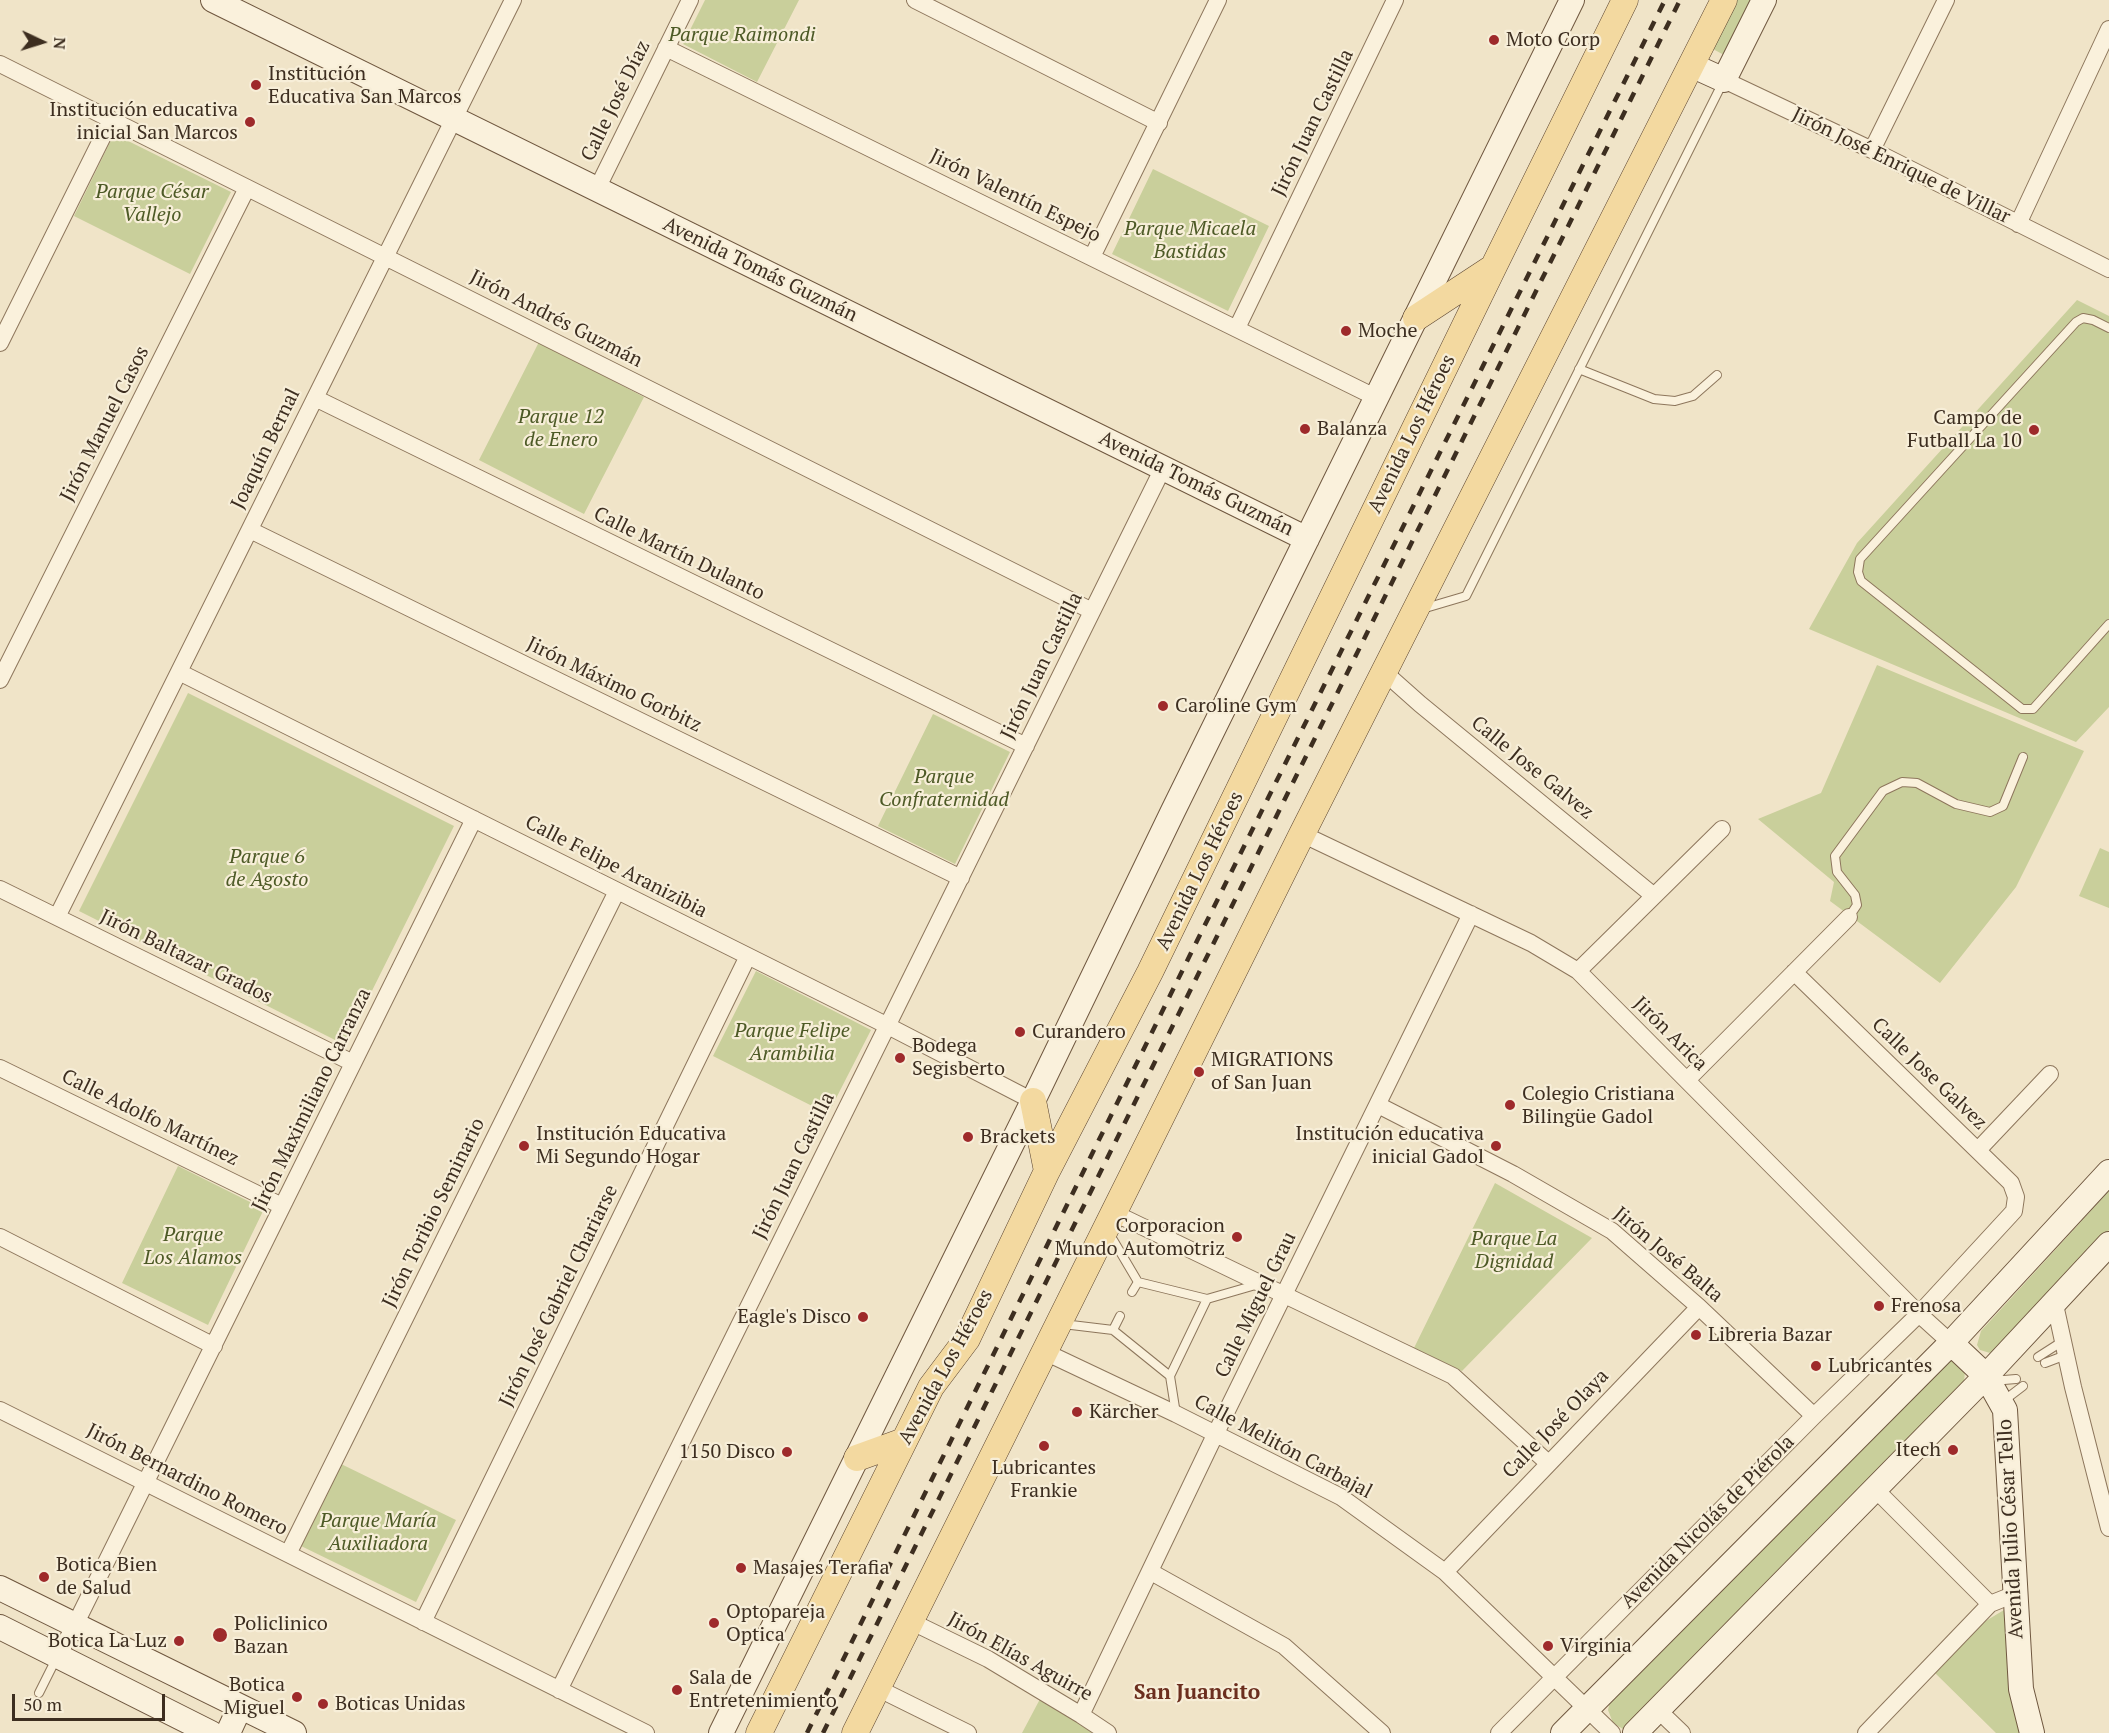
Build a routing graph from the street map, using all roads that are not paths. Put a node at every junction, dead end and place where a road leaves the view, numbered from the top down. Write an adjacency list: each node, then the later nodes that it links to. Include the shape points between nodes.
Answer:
1 (213, 0): 17 (street, Avenida Tomás Guzmán)
2 (513, 0): 17 (street, Joaquín Bernal)
3 (690, 0): 13 (street, Calle José Díaz)
4 (915, 0): 19 (street)
5 (1218, 0): 19 (street)
6 (1395, 0): 29 (street, Jirón Juan Castilla)
7 (1572, 0): 28 (street, Avenida Los Héroes)
8 (1625, 0): 26 (main road, Avenida Los Héroes)
9 (1724, 0): 15 (main road)
10 (1764, 0): 16 (street)
11 (1946, 0): 20 (street)
12 (2109, 29): 23 (street)
13 (666, 48): 22 (street, Calle José Díaz); 25 (street, Jirón Valentín Espejo)
14 (0, 64): 18 (street, Jirón Andrés Guzmán)
15 (1691, 64): 16 (street, Jirón José Enrique de Villar); 39 (main road)
16 (1724, 80): 20 (street, Jirón José Enrique de Villar); 32 (lane)
17 (454, 118): 22 (street, Avenida Tomás Guzmán); 24 (street, Joaquín Bernal)
18 (111, 120): 21 (street, Jirón Andrés Guzmán); 31 (street)
19 (1159, 123): 25 (street)
20 (1872, 150): 23 (street, Jirón José Enrique de Villar)
21 (247, 188): 24 (street, Jirón Andrés Guzmán); 44 (street, Jirón Manuel Casos)
22 (597, 189): 36 (street, Avenida Tomás Guzmán)
23 (2018, 224): 27 (street, Jirón José Enrique de Villar)
24 (385, 257): 34 (street, Joaquín Bernal); 40 (street, Jirón Andrés Guzmán)
25 (1092, 257): 29 (street, Jirón Valentín Espejo)
26 (1492, 267): 28 (main road); 68 (main road, Avenida Los Héroes, via 1150,972)
27 (2109, 269)
28 (1416, 318): 35 (street, Avenida Los Héroes)
29 (1237, 328): 35 (street, Jirón Valentín Espejo)
30 (2109, 328): 41 (lane, via 2083,318 2076,322 1860,559 1858,572 1861,581 2022,710 2033,709)
31 (0, 343)
32 (1579, 369): 33 (lane, via 1654,399 1675,401 1694,396); 39 (lane, via 1466,596)
33 (1717, 375)
34 (315, 398): 37 (street, Joaquín Bernal); 45 (street, Calle Martín Dulanto)
35 (1377, 398): 38 (street, Avenida Los Héroes)
36 (1163, 468): 38 (street, Avenida Tomás Guzmán); 40 (street, Jirón Juan Castilla)
37 (250, 530): 42 (street, Joaquín Bernal); 50 (street, Jirón Máximo Gorbitz)
38 (1307, 539): 65 (street, Avenida Los Héroes)
39 (1416, 610): 43 (main road)
40 (1092, 611): 45 (street, Jirón Juan Castilla)
41 (2109, 624)
42 (179, 672): 47 (street, Calle Felipe Aranizibia); 55 (street, Joaquín Bernal)
43 (1384, 672): 49 (main road); 53 (street, Calle Jose Galvez)
44 (0, 680)
45 (1026, 746): 50 (street, Jirón Juan Castilla)
46 (2023, 757): 56 (lane, via 2003,806 1990,812 1956,804 1917,783 1902,782 1883,791 1835,856 1837,872 1855,896 1857,905)
47 (474, 819): 52 (street, Calle Felipe Aranizibia); 61 (street, Jirón Maximiliano Carranza)
48 (1722, 829): 53 (street)
49 (1302, 834): 54 (street, Jirón Arica); 72 (main road)
50 (961, 878): 60 (street, Jirón Juan Castilla)
51 (0, 889): 55 (street, Jirón Baltazar Grados)
52 (617, 891): 57 (street, Calle Felipe Aranizibia); 106 (street, Jirón Toribio Seminario)
53 (1654, 896): 58 (street)
54 (1471, 914): 58 (street, Jirón Arica); 66 (street, Calle Miguel Grau)
55 (57, 917): 61 (street, Jirón Baltazar Grados)
56 (1849, 917): 59 (street)
57 (748, 956): 60 (street, Calle Felipe Aranizibia); 112 (street, Jirón José Gabriel Chariarse)
58 (1578, 971): 64 (street, Jirón Arica)
59 (1794, 972): 64 (street); 67 (street, Calle Jose Galvez)
60 (888, 1026): 65 (street, Calle Felipe Aranizibia); 119 (street, Jirón Juan Castilla)
61 (353, 1063): 70 (street, Jirón Maximiliano Carranza)
62 (0, 1068): 70 (street, Calle Adolfo Martínez)
63 (2050, 1074): 67 (street)
64 (1687, 1080): 82 (street, Jirón Arica)
65 (1033, 1101): 68 (main road); 101 (street, Avenida Los Héroes)
66 (1378, 1105): 78 (street, Calle Miguel Grau); 81 (street, Jirón José Balta, via 1602,1224)
67 (1978, 1150): 71 (street, Calle Jose Galvez, via 2011,1183 2016,1197)
68 (1047, 1171): 86 (main road, Avenida Los Héroes)
69 (2109, 1172): 87 (street)
70 (282, 1206): 88 (street, Jirón Maximiliano Carranza)
71 (2012, 1215): 82 (street, Avenida Nicolás de Piérola)
72 (1111, 1221): 75 (lane); 76 (street); 84 (main road)
73 (0, 1237): 88 (street)
74 (2109, 1244): 80 (street)
75 (1138, 1282): 77 (lane); 79 (lane)
76 (1259, 1284): 78 (street); 79 (lane)
77 (1132, 1292)
78 (1284, 1296): 99 (street, Calle Miguel Grau); 102 (street, via 1453,1376)
79 (1207, 1299): 91 (lane)
80 (2054, 1300): 89 (street); 92 (street)
81 (1699, 1307): 98 (street, Jirón José Balta); 102 (street, Calle José Olaya)
82 (1919, 1314): 87 (street, Jirón Arica); 98 (street, Avenida Nicolás de Piérola)
83 (1120, 1316): 85 (lane)
84 (1060, 1324): 85 (lane); 90 (main road)
85 (1113, 1330): 91 (lane)
86 (967, 1339): 100 (main road, Avenida Los Héroes, via 930,1387); 131 (main road, via 946,1395)
87 (1951, 1343): 92 (street, Avenida Julio César Tello); 122 (street)
88 (214, 1346): 103 (street, Jirón Maximiliano Carranza)
89 (2064, 1348): 89 (lane, via 2042,1360); 105 (street)
90 (1045, 1352): 97 (street, Calle Melitón Carbajal); 113 (main road)
91 (1170, 1376): 97 (lane)
92 (1986, 1376): 93 (lane); 95 (street, Avenida Julio César Tello); 104 (street)
93 (2016, 1379)
94 (2023, 1386): 95 (lane)
95 (2001, 1403): 110 (street, Avenida Julio César Tello, via 2005,1410)
96 (0, 1410): 103 (street, Jirón Bernardino Romero)
97 (1176, 1414): 99 (street, Calle Melitón Carbajal)
98 (1814, 1416): 117 (street, Avenida Nicolás de Piérola)
99 (1215, 1435): 107 (street, Calle Miguel Grau); 108 (street, Calle Melitón Carbajal, via 1341,1497)
100 (904, 1441): 101 (main road); 130 (main road, Avenida Los Héroes)
101 (857, 1458): 129 (street, Avenida Los Héroes)
102 (1548, 1463): 108 (street, Calle José Olaya)
103 (146, 1483): 106 (street, Jirón Bernardino Romero); 114 (street, Jirón Maximiliano Carranza)
104 (1875, 1489): 111 (street); 123 (street)
105 (2109, 1528)
106 (288, 1554): 112 (street, Jirón Bernardino Romero)
107 (1151, 1572): 124 (street, Calle Miguel Grau); 135 (street, via 1284,1646)
108 (1445, 1572): 117 (street, Calle Melitón Carbajal)
109 (0, 1588): 114 (street)
110 (2015, 1594): 111 (street); 142 (street, Avenida Julio César Tello, via 2021,1689)
111 (1990, 1604): 141 (street)
112 (423, 1622): 119 (street, Jirón Bernardino Romero)
113 (910, 1622): 118 (main road); 124 (street, Jirón Elías Aguirre, via 988,1659)
114 (75, 1625): 116 (street, Jirón Maximiliano Carranza); 121 (street)
115 (0, 1627): 116 (street)
116 (58, 1656): 120 (lane); 125 (street)
117 (1554, 1677): 122 (street, Calle Melitón Carbajal); 136 (street, Avenida Nicolás de Piérola)
118 (878, 1688): 132 (main road); 133 (street)
119 (559, 1690): 128 (street, Jirón Bernardino Romero)
120 (39, 1693)
121 (240, 1707): 126 (street); 127 (street)
122 (1587, 1709): 137 (street); 138 (street, Calle Melitón Carbajal)
123 (1658, 1710): 139 (street); 140 (street)
124 (1081, 1715): 134 (street, Jirón Elías Aguirre)
125 (211, 1733)
126 (228, 1733)
127 (294, 1733)
128 (646, 1733)
129 (721, 1733)
130 (759, 1733)
131 (779, 1733)
132 (855, 1733)
133 (968, 1733)
134 (1108, 1733)
135 (1382, 1733)
136 (1499, 1733)
137 (1563, 1733)
138 (1612, 1733)
139 (1635, 1733)
140 (1682, 1733)
141 (1866, 1733)
142 (2032, 1733)

